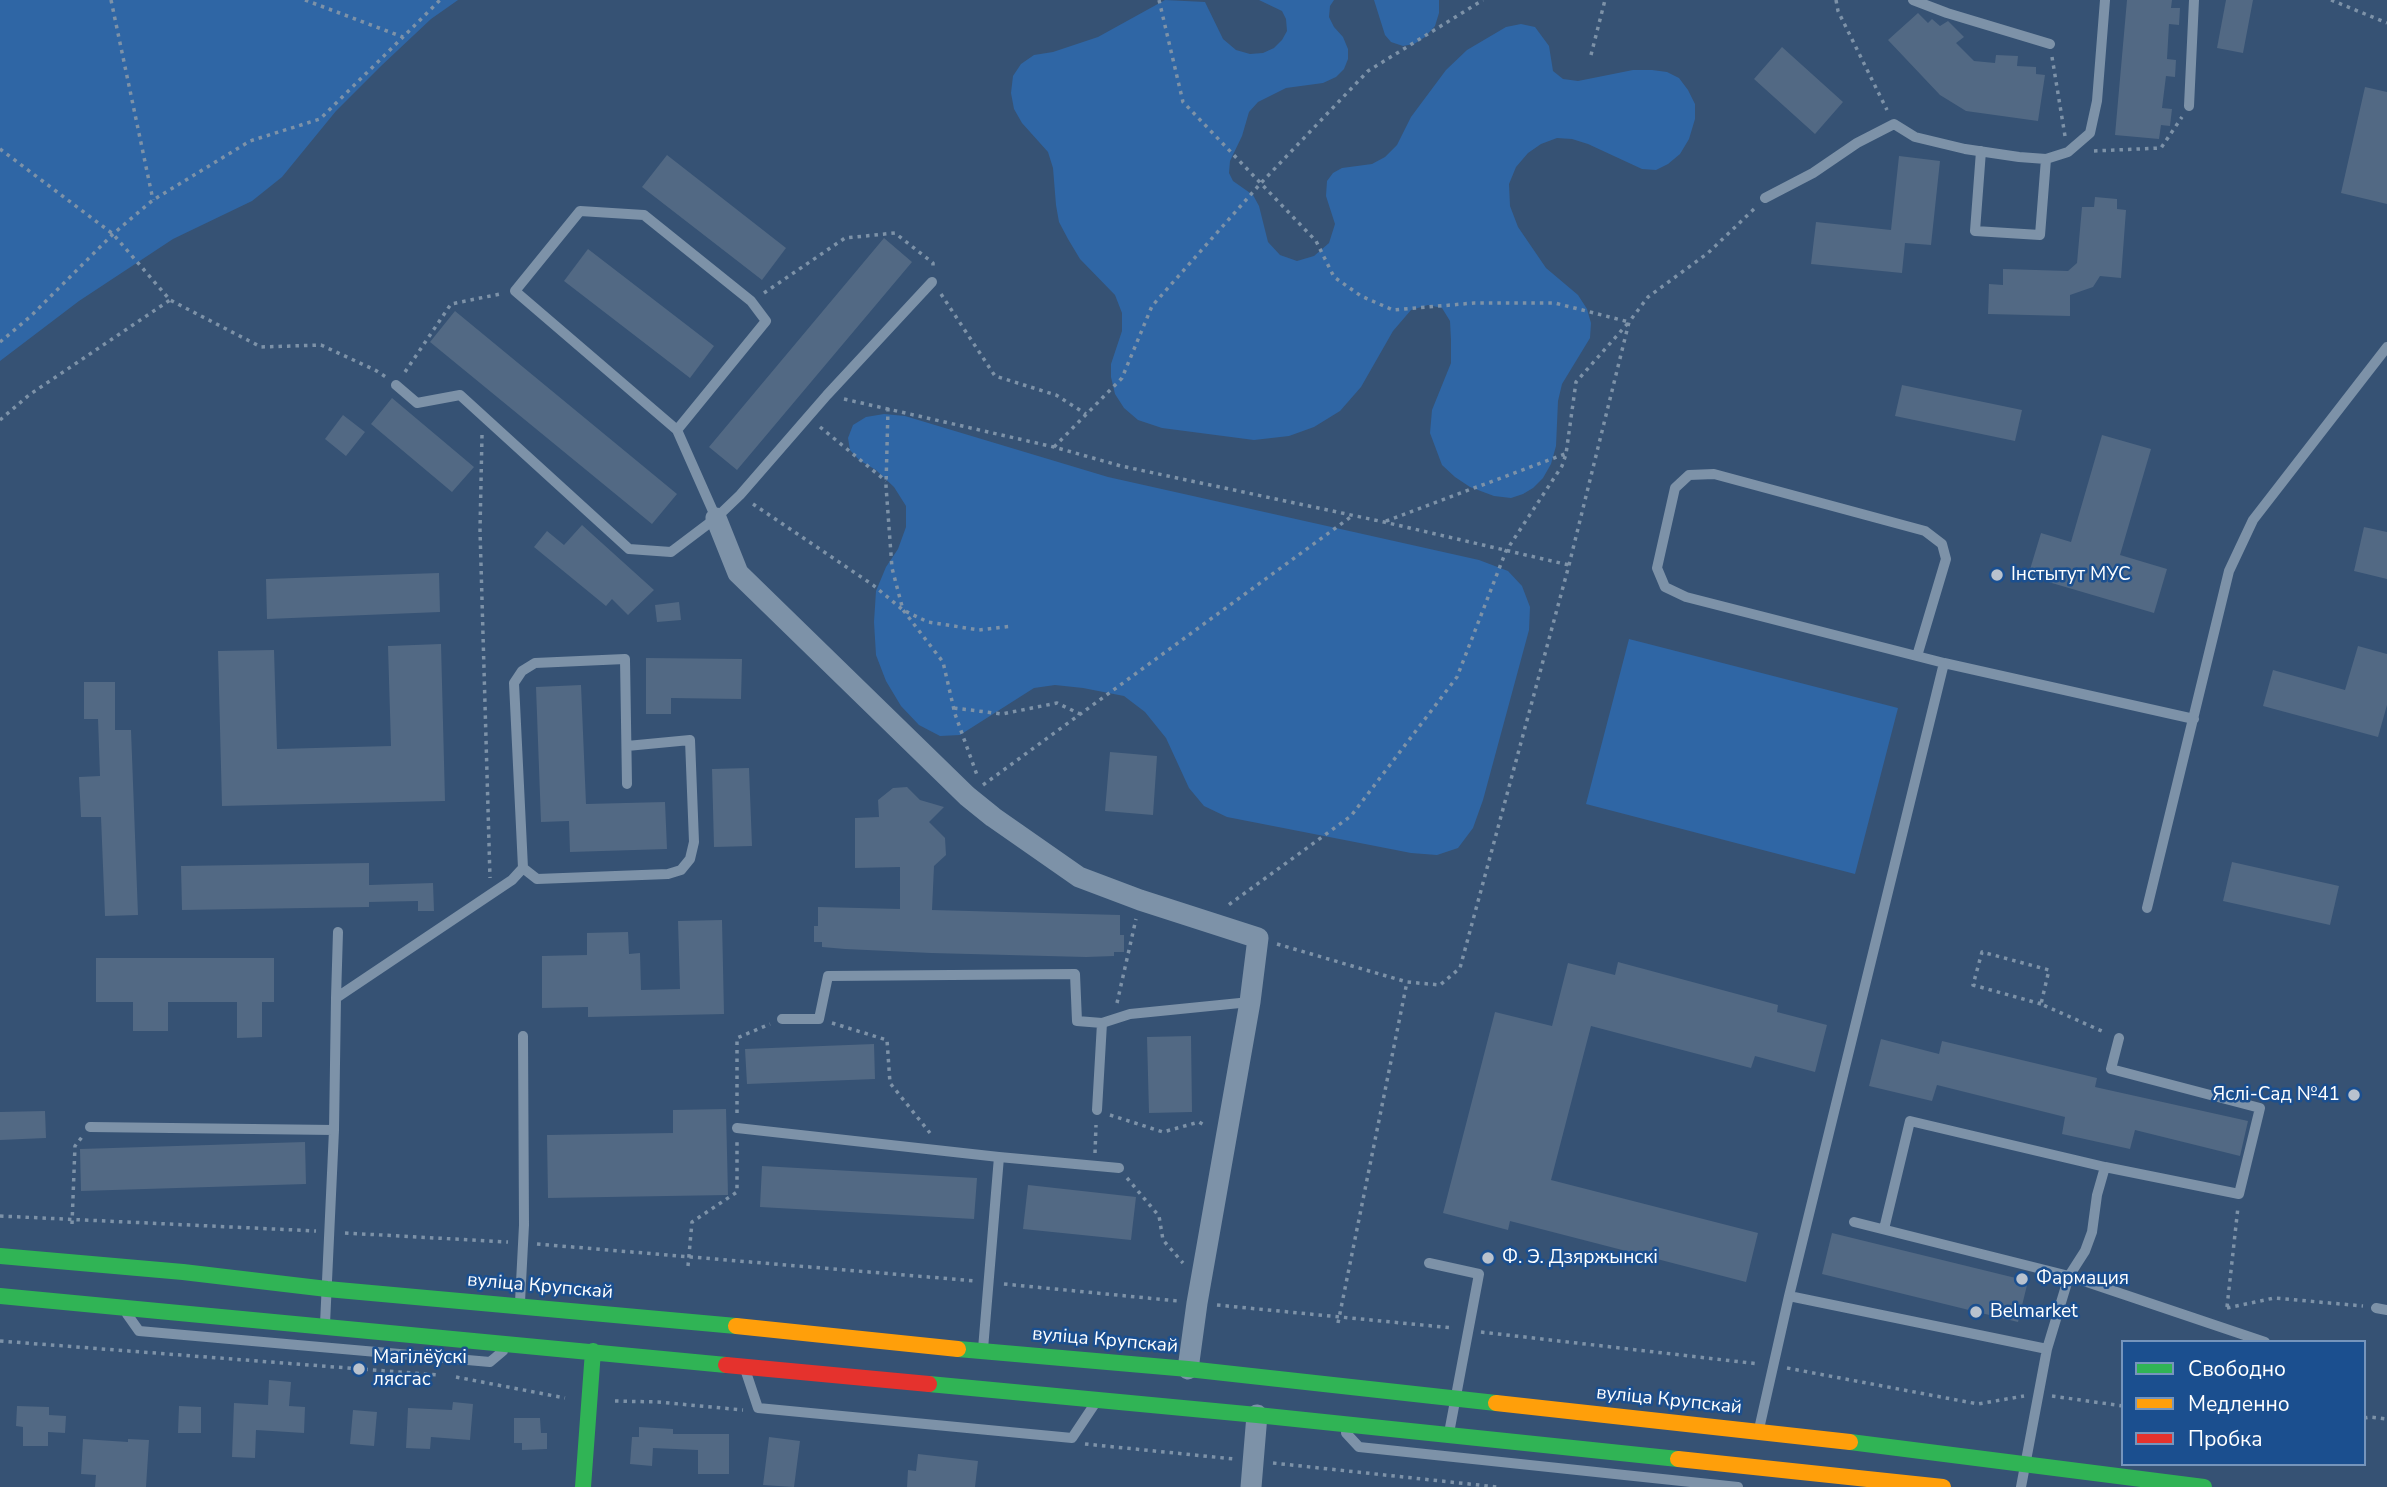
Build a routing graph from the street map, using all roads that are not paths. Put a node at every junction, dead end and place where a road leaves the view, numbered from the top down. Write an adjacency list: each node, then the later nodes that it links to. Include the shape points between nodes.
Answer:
1 (1913, 0): 4 (lane)
2 (2105, 0): 7 (lane, via 2099,89 2090,133 2068,152)
3 (2194, 0): 5 (lane)
4 (2050, 44)
5 (2189, 106)
6 (1981, 151): 7 (lane); 7 (lane, via 1975,231 2040,234); 8 (lane, via 1915,137 1894,124)
7 (2046, 159)
8 (1765, 198)
9 (932, 282): 13 (lane)
10 (2387, 347): 16 (lane, via 2253,520 2229,571)
11 (397, 385): 13 (lane, via 416,403 460,395 629,549 671,552)
12 (677, 430): 12 (lane, via 766,321 751,301 644,215 580,211 515,291); 13 (lane)
13 (716, 518): 23 (street, via 738,573 993,817 1079,877 1258,939)
14 (1917, 656): 14 (lane, via 1686,597 1665,587 1657,568 1675,488 1689,475 1714,474 1925,531 1942,544 1946,559); 15 (lane)
15 (1944, 663): 16 (lane); 42 (lane)
16 (2194, 719): 20 (lane)
17 (627, 746): 18 (lane); 19 (lane, via 690,740 694,842 690,859 681,870 537,879); 19 (lane, via 625,659 535,663 522,671 514,683)
18 (627, 784)
19 (523, 867): 22 (lane, via 512,880)
20 (2147, 908)
21 (338, 932): 22 (lane)
22 (336, 998): 31 (lane)
23 (1250, 1002): 25 (lane, via 1130,1014); 52 (street)
24 (782, 1019): 25 (lane, via 819,1019 828,976 1075,974 1077,1021)
25 (1102, 1023): 28 (lane)
26 (523, 1036): 44 (lane)
27 (2119, 1038): 33 (lane, via 2111,1069 2260,1108 2239,1194)
28 (1097, 1110)
29 (90, 1128): 31 (lane)
30 (737, 1128): 32 (lane)
31 (334, 1130): 40 (lane)
32 (999, 1157): 34 (lane); 50 (lane)
33 (2105, 1167): 36 (lane, via 1910,1121); 39 (lane, via 2092,1232)
34 (1119, 1168)
35 (1854, 1222): 36 (lane)
36 (1884, 1229): 39 (lane)
37 (0, 1256): 40 (main road, вуліца Крупскай)
38 (1429, 1263): 53 (lane, via 1479,1274)
39 (2068, 1276): 46 (lane); 48 (lane)
40 (327, 1289): 44 (main road, вуліца Крупскай); 45 (lane)
41 (0, 1296): 43 (main road)
42 (1789, 1296): 48 (lane); 57 (lane)
43 (122, 1306): 45 (main road); 47 (lane, via 139,1331 490,1362)
44 (520, 1306): 50 (main road, вуліца Крупскай)
45 (325, 1328): 47 (main road)
46 (2259, 1340)
47 (511, 1345): 49 (main road)
48 (2047, 1349): 59 (lane)
49 (593, 1351): 51 (main road); 62 (main road)
50 (983, 1352): 52 (main road, вуліца Крупскай)
51 (744, 1366): 54 (main road); 54 (lane, via 758,1408 1072,1438)
52 (1188, 1369): 53 (main road, вуліца Крупскай)
53 (1455, 1398): 57 (main road, вуліца Крупскай); 58 (lane)
54 (1097, 1399): 55 (main road)
55 (1257, 1415): 56 (main road); 63 (street)
56 (1337, 1423): 58 (main road); 64 (lane, via 1359,1447)
57 (1759, 1432): 59 (main road, вуліца Крупскай)
58 (1449, 1436): 60 (main road)
59 (2025, 1462): 66 (lane); 67 (main road, вуліца Крупскай)
60 (1790, 1471): 61 (lane); 65 (main road)
61 (1773, 1482)
62 (583, 1487)
63 (1251, 1487)
64 (1738, 1487)
65 (1942, 1487)
66 (2021, 1487)
67 (2204, 1487)

